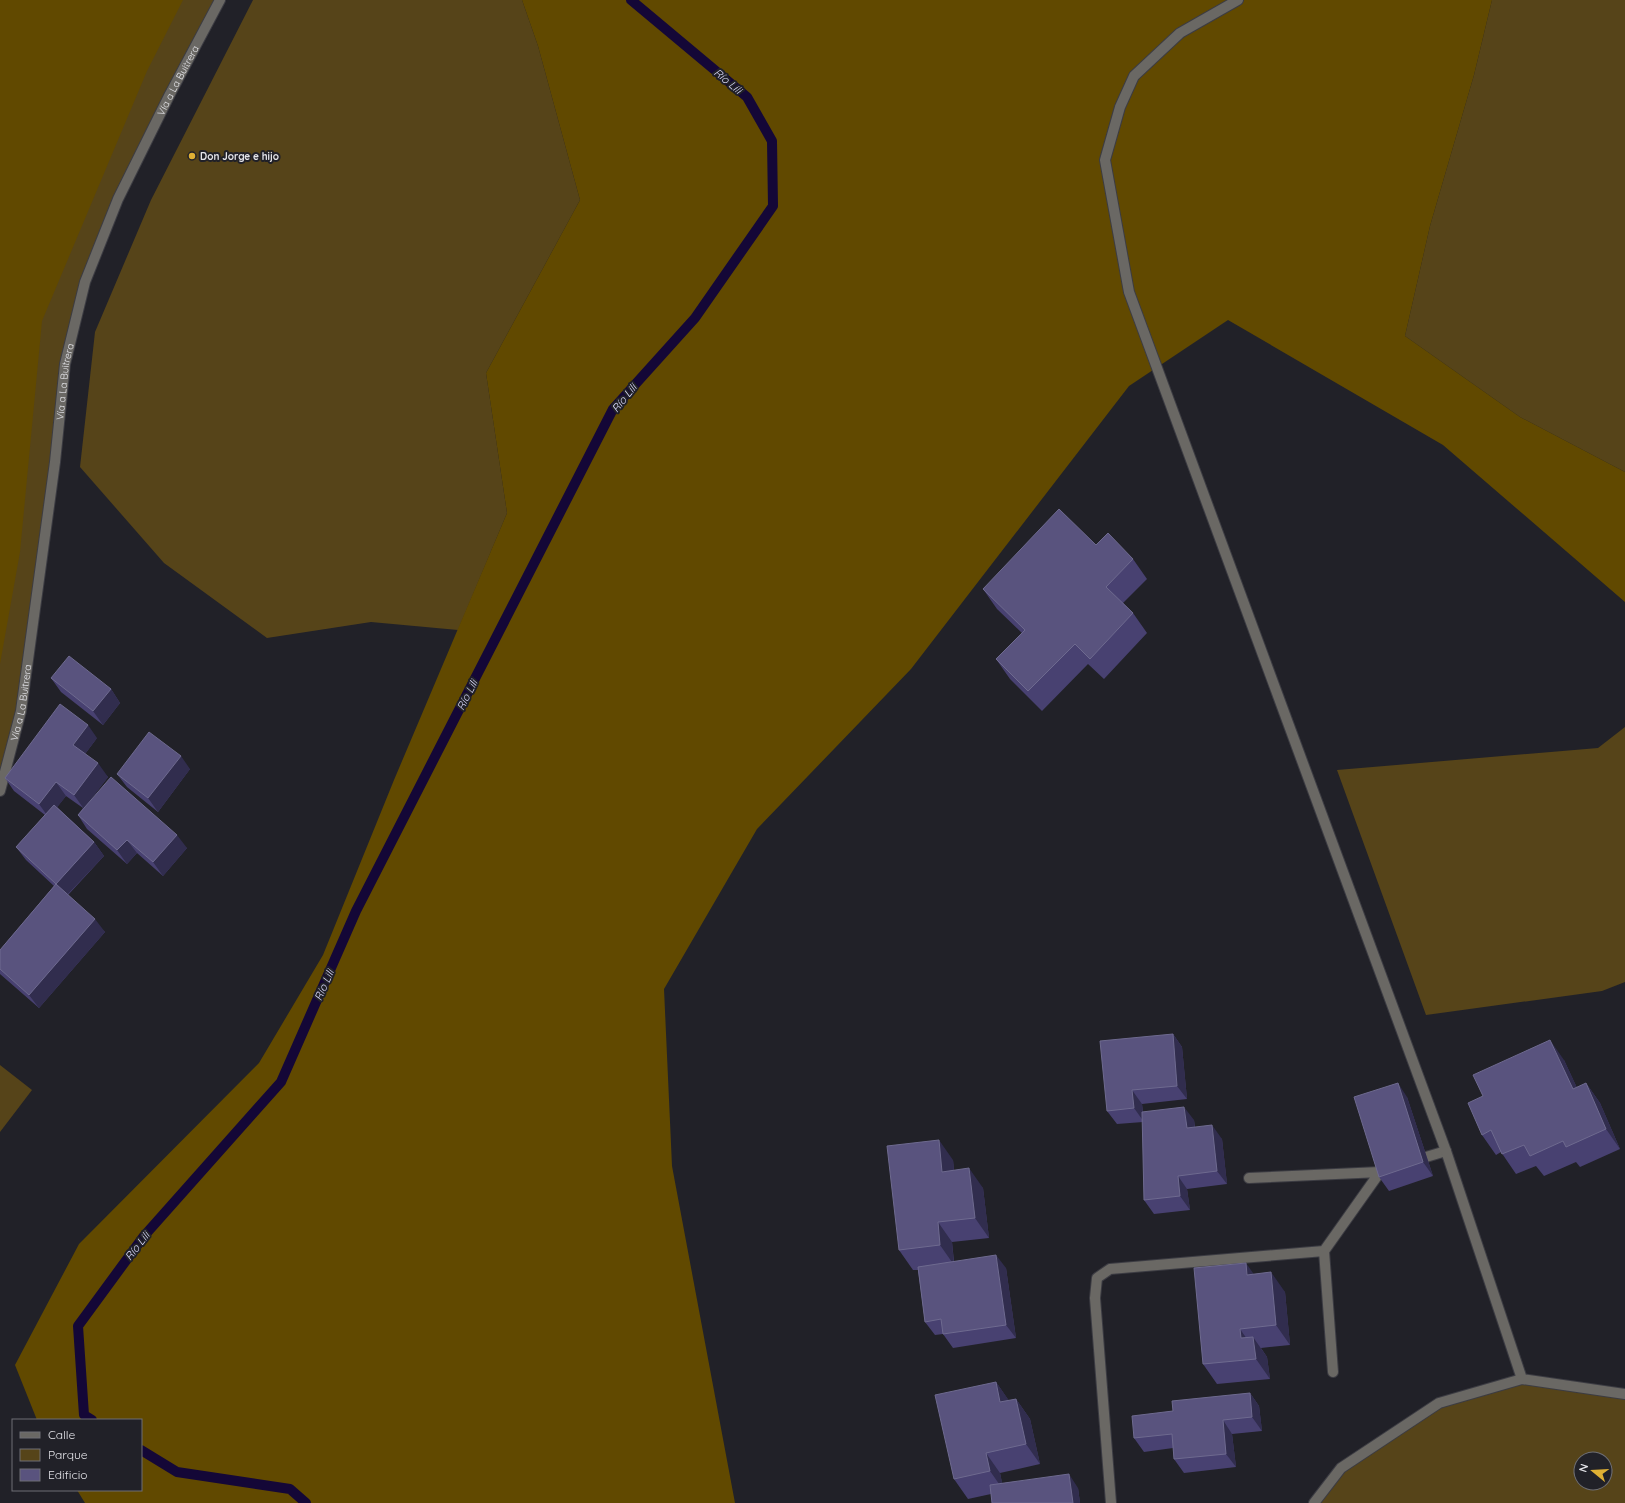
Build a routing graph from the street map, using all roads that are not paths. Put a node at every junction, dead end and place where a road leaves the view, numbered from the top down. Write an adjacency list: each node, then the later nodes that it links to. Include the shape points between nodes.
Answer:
1 (220, 0): 3 (street, Vía a La Buitrera, via 118,199 85,282 65,364 55,462 21,711)
2 (1238, 0): 4 (street, via 1180,33 1134,76 1120,107 1105,160 1129,292)
3 (0, 791)
4 (1446, 1151): 5 (street); 9 (street)
5 (1426, 1157)
6 (1249, 1178): 7 (street, via 1382,1171)
7 (1324, 1251): 8 (street); 11 (street, via 1110,1269 1097,1278 1095,1298)
8 (1333, 1372)
9 (1522, 1379): 10 (street); 12 (street, via 1439,1403 1341,1468)
10 (1625, 1394)
11 (1111, 1503)
12 (1314, 1503)

